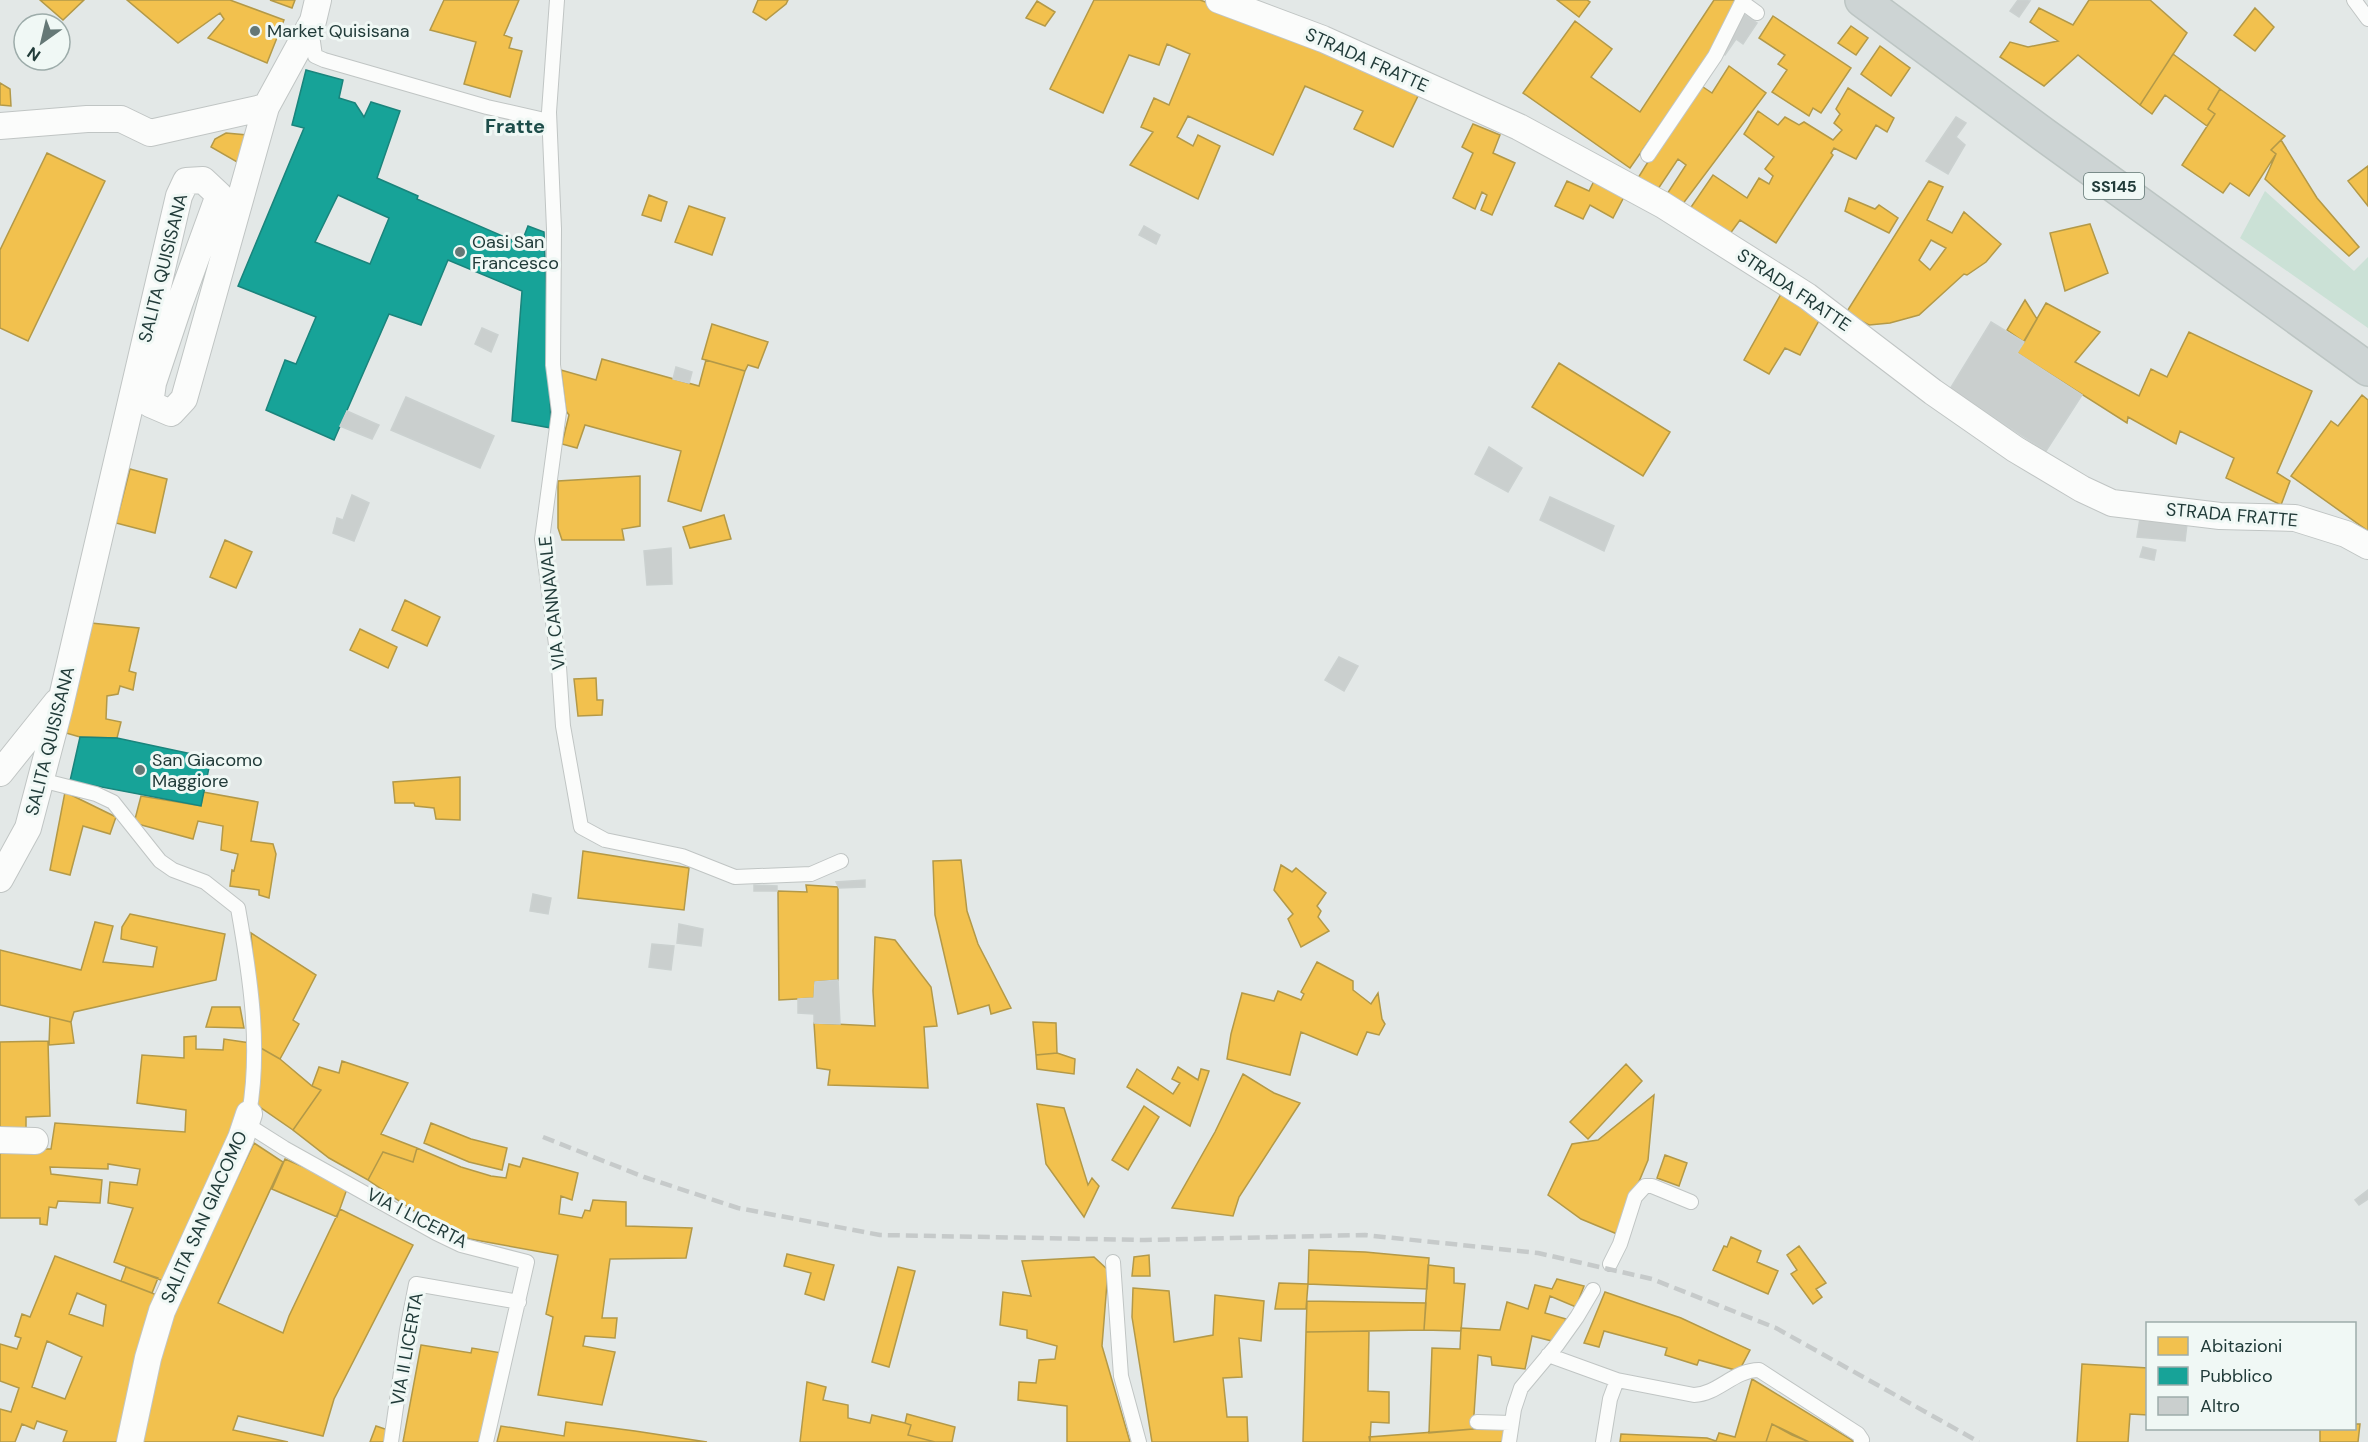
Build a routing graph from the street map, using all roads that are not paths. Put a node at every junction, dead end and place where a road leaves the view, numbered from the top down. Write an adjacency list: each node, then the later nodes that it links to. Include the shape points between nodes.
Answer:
1 (557, 0): 9 (lane, VIA CANNAVALE)
2 (1219, 0): 13 (street, STRADA FRATTE, via 1323,39 1519,127 1679,214 1807,296 2015,449 2082,489 2112,503 2220,516 2295,518 2346,534)
3 (1862, 0): 12 (main road, SS145)
4 (2354, 0): 7 (lane)
5 (315, 12): 8 (street, SALITA QUISISANA); 9 (lane, via 315,56)
6 (1757, 13): 11 (lane, via 1742,2 1715,56)
7 (2368, 19)
8 (266, 107): 10 (street, via 150,133 121,119); 14 (street, SALITA QUISISANA, via 183,399 171,413 150,404 153,382 219,195 203,180 186,181 178,196)
9 (549, 121): 17 (lane, VIA CANNAVALE, via 554,229 553,365 559,412 542,539 563,726 581,827 604,840 682,856 735,878 811,874)
10 (0, 126)
11 (1648, 155)
12 (2368, 369)
13 (2368, 546)
14 (63, 694): 15 (street); 16 (street, SALITA QUISISANA)
15 (0, 773)
16 (41, 780): 18 (street, SALITA QUISISANA, via 28,828); 19 (lane, SALITA SAN GIACOMO, via 113,802 160,861 205,882 238,908 255,1044)
17 (841, 861)
18 (0, 879)
19 (247, 1119): 26 (lane, VIA I LICERTA, via 284,1148 436,1233 461,1245 527,1262); 32 (street, SALITA SAN GIACOMO, via 162,1311)
20 (0, 1140): 21 (street)
21 (35, 1141)
22 (1691, 1202): 24 (lane, via 1644,1186 1635,1197)
23 (1113, 1262): 35 (lane, via 1121,1376)
24 (1610, 1264)
25 (1593, 1290): 27 (lane)
26 (519, 1302): 33 (lane, VIA II LICERTA, via 416,1284); 34 (lane, VIA I LICERTA)
27 (1548, 1355): 28 (lane); 30 (lane, via 1521,1388)
28 (1617, 1380): 31 (lane, via 1705,1394 1745,1372 1759,1370 1858,1434); 37 (lane)
29 (1477, 1422): 30 (lane)
30 (1511, 1424): 36 (lane)
31 (1862, 1441)
32 (130, 1442)
33 (391, 1442)
34 (486, 1442)
35 (1139, 1442)
36 (1509, 1442)
37 (1603, 1442)

